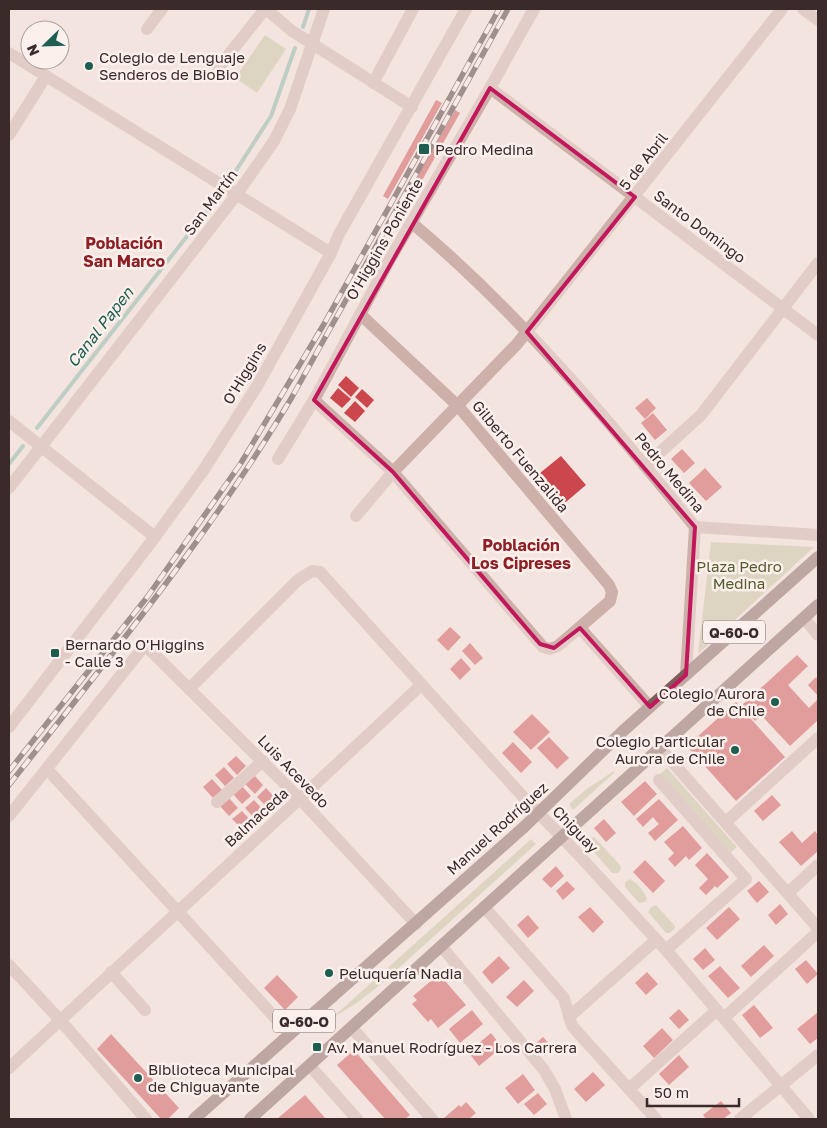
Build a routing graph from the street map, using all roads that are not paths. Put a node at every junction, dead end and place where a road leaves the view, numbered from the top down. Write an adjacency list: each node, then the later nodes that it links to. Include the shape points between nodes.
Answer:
1 (162, 9): 10 (street)
2 (265, 9): 11 (street); 13 (street)
3 (324, 9): 11 (street, San Martín)
4 (413, 9): 15 (street)
5 (466, 9): 17 (street, O'Higgins)
6 (534, 9): 16 (street, O'Higgins Poniente)
7 (782, 9): 20 (street, 5 de Abril)
8 (803, 9): 9 (street)
9 (818, 20)
10 (147, 29)
11 (313, 43): 15 (street); 19 (street, San Martín, via 281,129)
12 (9, 53): 14 (street)
13 (219, 67)
14 (46, 76): 18 (street); 19 (street)
15 (373, 83): 17 (street)
16 (490, 88): 20 (street, Santo Domingo); 21 (street, O'Higgins Poniente)
17 (412, 107): 22 (street, O'Higgins)
18 (9, 136)
19 (237, 194): 22 (street); 31 (street, San Martín)
20 (635, 197): 24 (street, Santo Domingo); 26 (street, 5 de Abril)
21 (412, 223): 25 (street, O'Higgins Poniente); 26 (street, Pedro Medina)
22 (331, 253): 39 (street, O'Higgins, via 257,386)
23 (818, 262): 24 (street)
24 (783, 309): 27 (street, Santo Domingo); 33 (street, via 695,422)
25 (360, 314): 28 (street, O'Higgins Poniente); 29 (street, Gilberto Fuenzalida)
26 (527, 332): 29 (street, 5 de Abril); 33 (street, Pedro Medina)
27 (818, 335)
28 (314, 400): 32 (street, O'Higgins Poniente); 34 (street)
29 (458, 406): 34 (street, 5 de Abril); 43 (street, Gilberto Fuenzalida, via 609,584 612,592 610,601)
30 (9, 422): 31 (street)
31 (41, 447): 35 (street, San Martín); 39 (street)
32 (278, 459)
33 (645, 466): 37 (street, Pedro Medina)
34 (393, 472): 36 (street, 5 de Abril); 43 (street, via 540,644 554,648)
35 (9, 488)
36 (356, 516)
37 (695, 527): 38 (street, Pedro Medina); 45 (street, Pedro Medina)
38 (818, 535)
39 (155, 537): 49 (street, O'Higgins)
40 (818, 557): 45 (main road, Manuel Rodríguez / Q-60-O)
41 (818, 605): 42 (main road, Q-60-O)
42 (804, 618): 44 (street); 51 (main road, Q-60-O)
43 (580, 628): 48 (street)
44 (818, 635)
45 (686, 675): 48 (main road, Manuel Rodríguez / Q-60-O)
46 (421, 685): 47 (street, Chiguay, via 323,575 312,571 298,580); 55 (street, Balmaceda); 57 (street, Chiguay)
47 (190, 688): 52 (street, Luis Acevedo); 53 (street, Luis Acevedo, via 145,645)
48 (650, 706): 57 (main road, Manuel Rodríguez / Q-60-O)
49 (9, 727)
50 (818, 738): 59 (street)
51 (660, 748): 59 (street); 60 (main road, Q-60-O)
52 (263, 762): 55 (street, Luis Acevedo); 56 (street)
53 (46, 769): 58 (street); 64 (street)
54 (659, 780): 70 (street, via 746,879)
55 (300, 799): 64 (street, Balmaceda); 65 (street, Luis Acevedo)
56 (217, 802)
57 (539, 814): 60 (street, Chiguay); 65 (main road, Manuel Rodríguez / Q-60-O)
58 (9, 816)
59 (726, 822): 62 (street)
60 (562, 838): 63 (main road, Q-60-O); 68 (street, Chiguay)
61 (818, 865): 62 (street)
62 (788, 892): 66 (street)
63 (485, 908): 69 (main road, Q-60-O); 75 (street, via 564,998)
64 (176, 911): 72 (street, Balmaceda); 78 (street)
65 (416, 924): 78 (main road, Manuel Rodríguez / Q-60-O)
66 (818, 928)
67 (818, 932): 74 (street)
68 (656, 940): 70 (street, Chiguay); 75 (street)
69 (442, 947): 77 (main road, Q-60-O); 89 (street, via 544,1070)
70 (666, 950): 74 (street, Chiguay)
71 (9, 966): 76 (street)
72 (111, 972): 73 (street); 76 (street, Balmaceda)
73 (145, 1010)
74 (720, 1014): 82 (street, Chiguay); 83 (street)
75 (569, 1017): 83 (street, via 573,1027)
76 (60, 1020): 81 (street, Balmaceda); 84 (street)
77 (352, 1028): 80 (main road, Q-60-O); 88 (street)
78 (290, 1034): 85 (main road, Manuel Rodríguez / Q-60-O)
79 (818, 1055): 82 (street)
80 (310, 1066): 86 (main road, Q-60-O); 87 (street)
81 (9, 1068)
82 (782, 1086): 91 (street); 92 (street, Chiguay)
83 (629, 1089): 90 (street)
84 (146, 1119)
85 (194, 1119)
86 (250, 1119)
87 (357, 1119)
88 (432, 1119)
89 (566, 1119)
90 (656, 1119)
91 (740, 1119)
92 (809, 1119)

